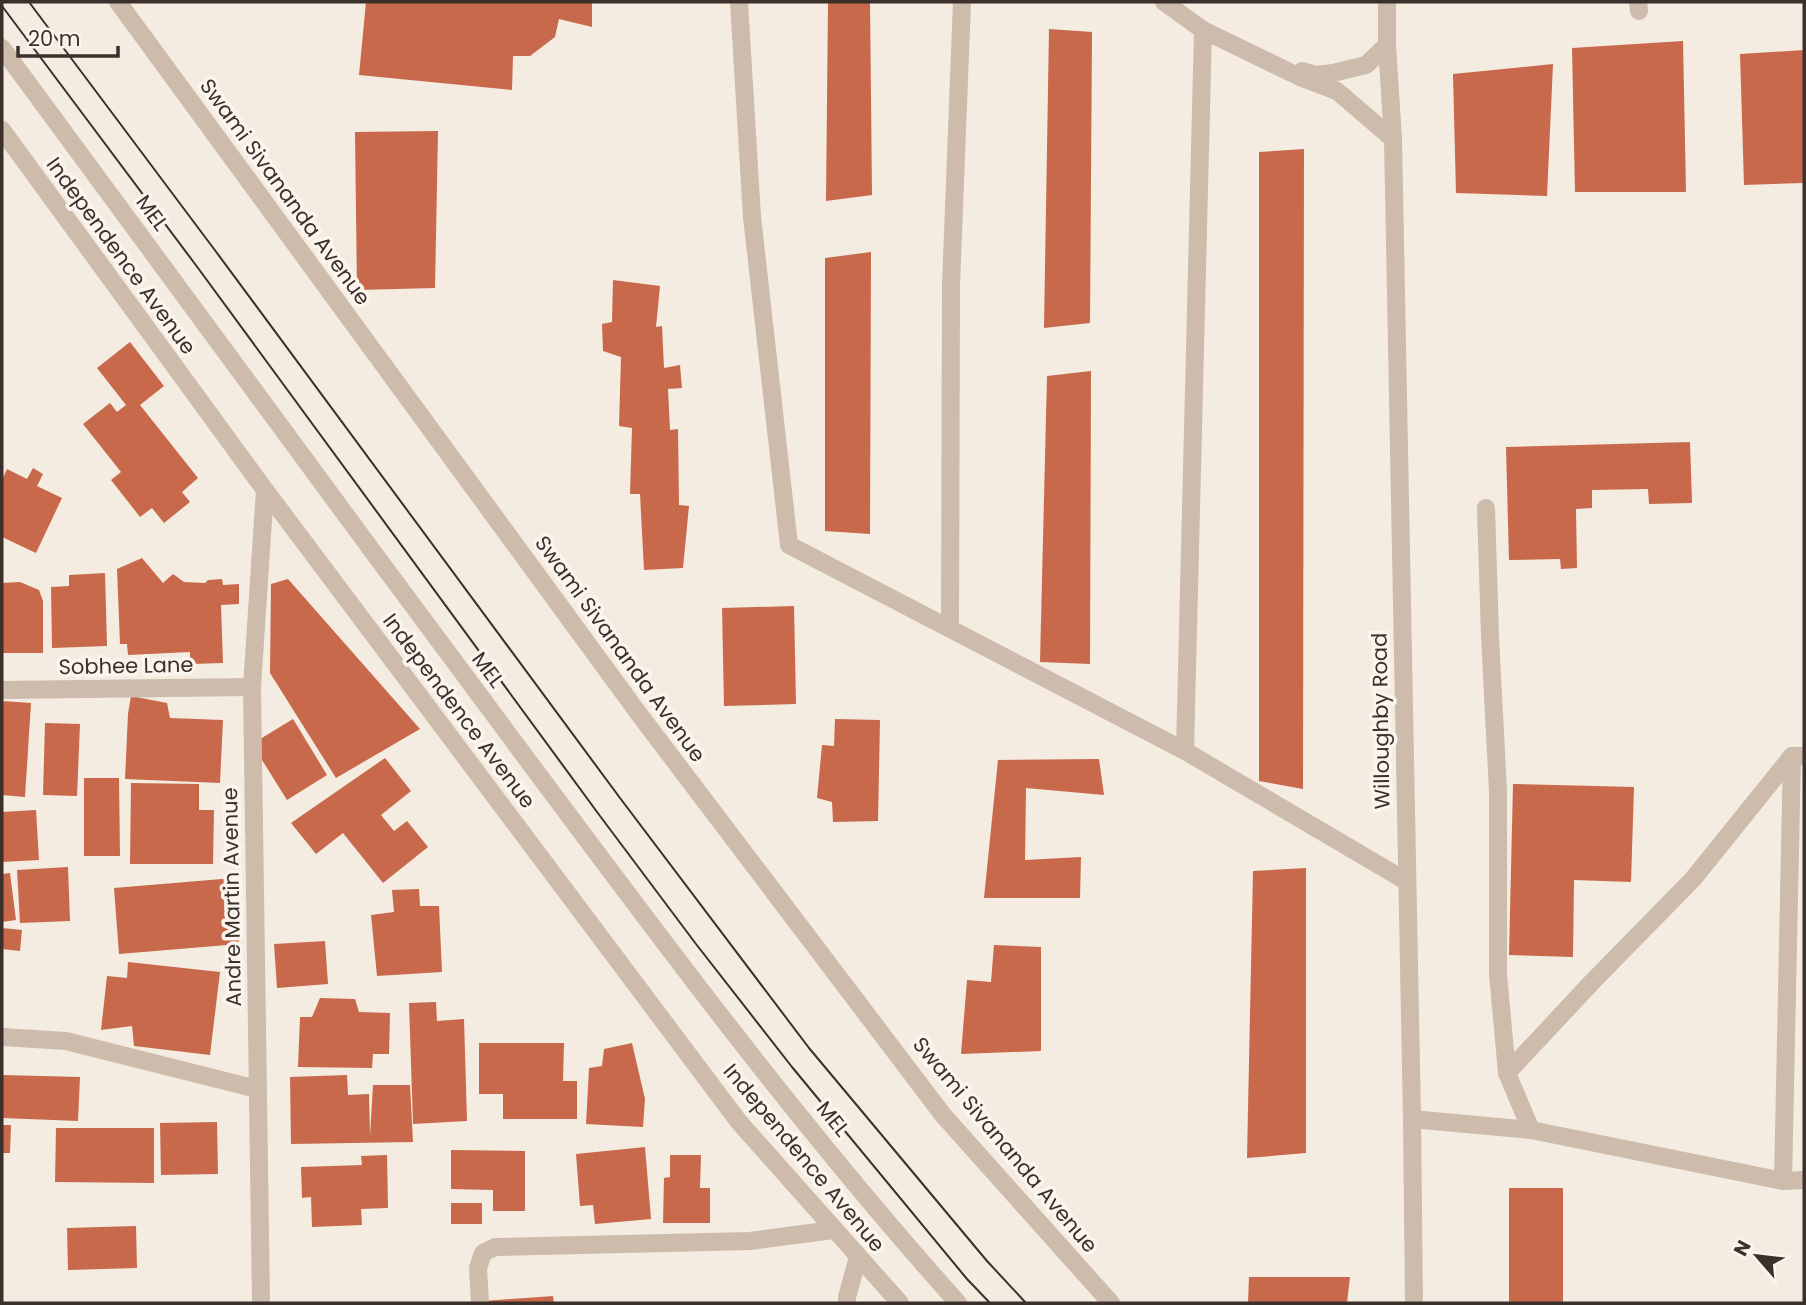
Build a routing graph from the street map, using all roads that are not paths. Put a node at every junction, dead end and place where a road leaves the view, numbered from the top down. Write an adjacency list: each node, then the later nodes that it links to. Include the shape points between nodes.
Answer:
1 (118, 2): 34 (street, Swami Sivananda Avenue, via 631,703 943,1115)
2 (739, 2): 14 (street, via 752,217 789,545)
3 (962, 2): 14 (street, via 951,285)
4 (1164, 2): 6 (street)
5 (1387, 2): 7 (street, Willoughby Road)
6 (1203, 30): 9 (street); 17 (street)
7 (1387, 45): 9 (street, via 1366,65 1333,73 1316,75); 11 (street, Willoughby Road)
8 (2, 48): 33 (street, MEL, via 672,955)
9 (1269, 62): 11 (street, via 1337,91)
10 (2, 130): 12 (street, Independence Avenue)
11 (1393, 139): 19 (street, Willoughby Road)
12 (265, 490): 15 (street, Andre Martin Avenue); 27 (street, Independence Avenue, via 739,1122)
13 (1486, 508): 21 (street, via 1498,792 1498,974)
14 (950, 628): 17 (street)
15 (252, 687): 16 (street, Sobhee Lane); 22 (street, Andre Martin Avenue)
16 (2, 690)
17 (1185, 751): 19 (street)
18 (1798, 756): 21 (street, via 1693,879); 26 (street)
19 (1406, 881): 23 (street, Willoughby Road)
20 (2, 1037): 22 (street, via 66,1041)
21 (1507, 1073): 24 (street)
22 (257, 1089): 29 (street, Andre Martin Avenue)
23 (1412, 1119): 24 (street); 35 (street, Willoughby Road)
24 (1531, 1130): 26 (street)
25 (1804, 1180): 26 (street)
26 (1783, 1181)
27 (833, 1230): 28 (street, Independence Avenue); 30 (street, via 750,1241 495,1247 482,1253)
28 (858, 1257): 31 (street); 32 (street, Independence Avenue)
29 (261, 1303)
30 (480, 1303)
31 (848, 1303)
32 (900, 1303)
33 (958, 1303)
34 (1111, 1303)
35 (1413, 1303)

